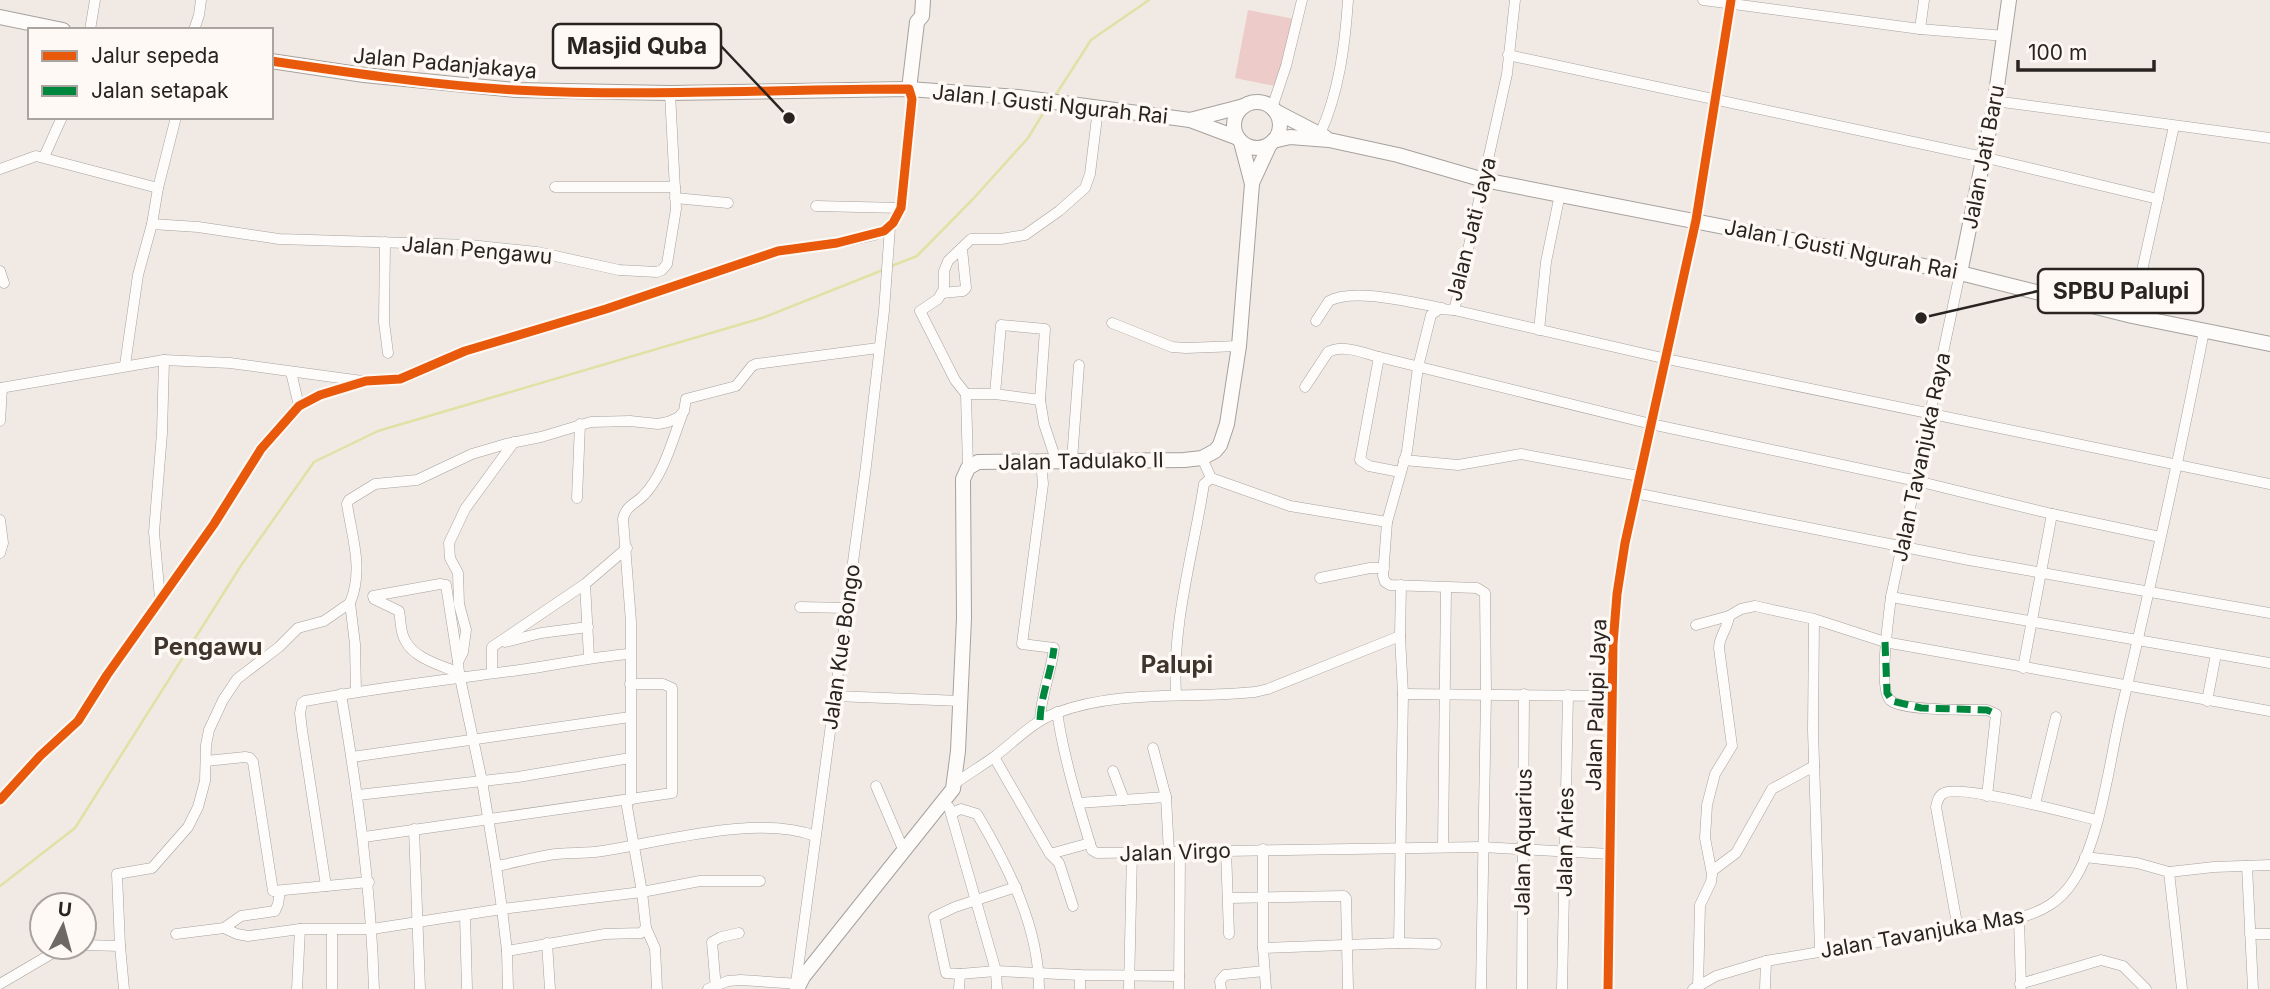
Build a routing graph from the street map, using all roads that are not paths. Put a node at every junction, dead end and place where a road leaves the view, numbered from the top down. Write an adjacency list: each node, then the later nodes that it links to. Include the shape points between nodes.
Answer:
1 (95, 0): 13 (street)
2 (201, 0): 14 (street)
3 (923, 0): 20 (main road, via 917,22)
4 (1302, 0): 25 (street)
5 (1348, 0): 30 (street, via 1340,67)
6 (1515, 0): 17 (street, Jalan Jati Jaya)
7 (1703, 0): 10 (street)
8 (1924, 0): 15 (street)
9 (2009, 0): 16 (main road, Jalan Jati Baru)
10 (1731, 2): 15 (street); 21 (street, Jalan Palupi Jaya)
11 (0, 17): 12 (main road)
12 (53, 28)
13 (90, 28)
14 (195, 28)
15 (1920, 29): 16 (street)
16 (2005, 36): 22 (main road, Jalan Jati Baru)
17 (1508, 55): 21 (street); 37 (street, Jalan Jati Jaya)
18 (273, 61): 19 (main road, Jalan Padanjakaya, via 515,90)
19 (670, 93): 20 (main road, Jalan Padanjakaya, via 814,89); 41 (street)
20 (913, 93): 24 (main road, Jalan I Gusti Ngurah Rai, via 1018,97); 46 (street)
21 (1716, 99): 35 (street); 47 (street, Jalan Palupi Jaya)
22 (1996, 101): 29 (street); 35 (main road, Jalan Jati Baru)
23 (1244, 106): 25 (main road, via 1257,102); 28 (main road, Jalan I Gusti Ngurah Rai); 32 (main road, via 1234,125)
24 (1098, 110): 28 (main road, Jalan I Gusti Ngurah Rai); 51 (street, via 1085,188 1024,235 971,239)
25 (1273, 110): 30 (main road, Jalan I Gusti Ngurah Rai); 33 (main road, via 1280,123)
26 (61, 119): 34 (street)
27 (175, 119): 40 (street)
28 (1190, 120): 32 (main road, Jalan I Gusti Ngurah Rai)
29 (2174, 126): 31 (street); 43 (street)
30 (1324, 137): 33 (main road, Jalan I Gusti Ngurah Rai); 37 (main road, Jalan I Gusti Ngurah Rai)
31 (2270, 138)
32 (1240, 140): 33 (main road, via 1252,148); 38 (main road)
33 (1272, 142): 38 (main road)
34 (44, 157): 36 (street); 40 (street)
35 (1983, 157): 43 (street); 54 (main road, Jalan Jati Baru)
36 (0, 169)
37 (1484, 180): 42 (main road, Jalan I Gusti Ngurah Rai); 59 (street, Jalan Jati Jaya)
38 (1252, 184): 66 (main road)
39 (555, 187): 41 (street)
40 (158, 188): 48 (street)
41 (675, 193): 44 (street); 52 (street)
42 (1560, 194): 47 (main road, Jalan I Gusti Ngurah Rai); 63 (street, via 1546,262)
43 (2158, 199): 60 (street)
44 (728, 204)
45 (816, 206): 46 (street)
46 (901, 208): 49 (street)
47 (1696, 220): 54 (main road, Jalan I Gusti Ngurah Rai); 70 (street, Jalan Palupi Jaya)
48 (152, 224): 50 (street, Jalan Pengawu, via 279,239); 72 (street, via 138,275)
49 (890, 227): 56 (street, via 837,243 778,251); 67 (street, Jalan Kue Bongo)
50 (385, 242): 52 (street, Jalan Pengawu, via 537,252 619,270 657,272); 68 (street)
51 (962, 249): 57 (street, via 948,261); 57 (street, via 966,288)
52 (666, 267): 56 (street)
53 (0, 271): 55 (street)
54 (1960, 273): 60 (main road, Jalan I Gusti Ngurah Rai); 84 (street, Jalan Tavanjuka Raya)
55 (4, 283)
56 (667, 288): 76 (street, via 465,351 400,379)
57 (942, 293): 79 (street, via 920,311)
58 (1442, 308): 59 (street, Jalan Jati Jaya); 61 (street, via 1346,296 1329,301); 74 (street, Jalan Jati Jaya, via 1431,315)
59 (1454, 310): 63 (street)
60 (2132, 316): 64 (main road, Jalan I Gusti Ngurah Rai)
61 (1317, 321)
62 (1112, 323): 66 (street, via 1172,346)
63 (1539, 331): 70 (street)
64 (2204, 331): 65 (main road, Jalan I Gusti Ngurah Rai); 93 (street, Jalan Tavanjuka Mas)
65 (2270, 344)
66 (1238, 346): 89 (main road, via 1224,436 1215,451)
67 (878, 348): 83 (street, via 756,364 736,386 686,399); 120 (street, Jalan Kue Bongo)
68 (388, 353)
69 (1379, 357): 74 (street); 77 (street, via 1334,349); 95 (street, via 1360,460)
70 (1667, 359): 84 (street); 87 (street, Jalan Palupi Jaya)
71 (164, 360): 72 (street); 75 (street); 117 (street, via 154,532)
72 (125, 365): 78 (street)
73 (1079, 365): 90 (street)
74 (1418, 368): 87 (street); 91 (street, Jalan Jati Jaya)
75 (291, 372): 76 (street); 82 (street)
76 (366, 381): 82 (street)
77 (1305, 387)
78 (1, 388): 85 (street)
79 (966, 394): 80 (street); 94 (street)
80 (995, 394): 81 (street); 81 (street, via 1001,326 1044,328)
81 (1040, 400): 92 (street)
82 (299, 406): 117 (street, via 261,449)
83 (684, 411): 86 (street, via 674,420 658,424); 107 (street, via 657,478 627,508 623,524)
84 (1931, 413): 93 (street); 98 (street, Jalan Tavanjuka Raya)
85 (0, 421)
86 (580, 424): 88 (street); 101 (street)
87 (1651, 424): 96 (street, Jalan Palupi Jaya); 98 (street)
88 (514, 442): 118 (street, via 458,459 417,480 375,484 349,500 358,570); 134 (street, via 465,509 449,543 466,630)
89 (1202, 458): 90 (main road, Jalan Tadulako II); 97 (street)
90 (1072, 460): 92 (main road, Jalan Tadulako II)
91 (1404, 460): 95 (street, Jalan Jati Jaya); 96 (street, via 1458,465 1521,454)
92 (1048, 461): 94 (main road, Jalan Tadulako II, via 978,462); 157 (street, via 1022,644 1054,648)
93 (2178, 464): 99 (street); 105 (street, Jalan Tavanjuka Mas)
94 (968, 468): 151 (main road, Jalan Tadulako II, via 963,480)
95 (1400, 472): 104 (street, Jalan Jati Jaya)
96 (1639, 476): 100 (street, Jalan Palupi Jaya)
97 (1211, 478): 104 (street, via 1290,506); 143 (street, via 1204,484 1180,621)
98 (1917, 481): 102 (street); 106 (street, Jalan Tavanjuka Raya)
99 (2270, 484)
100 (1635, 493): 106 (street); 150 (street, Jalan Palupi Jaya, via 1617,594)
101 (577, 498)
102 (2052, 514): 105 (street); 110 (street)
103 (0, 520): 108 (street)
104 (1387, 522): 109 (street)
105 (2160, 537): 115 (street, Jalan Tavanjuka Mas)
106 (1903, 546): 110 (street); 116 (street, Jalan Tavanjuka Raya)
107 (627, 548): 112 (street); 132 (street)
108 (0, 553)
109 (1384, 568): 111 (street); 113 (street, via 1383,580)
110 (2040, 573): 115 (street); 124 (street)
111 (1320, 578)
112 (585, 584): 126 (street); 130 (street)
113 (1401, 586): 114 (street); 127 (street)
114 (1446, 587): 145 (street); 146 (street, via 1477,588 1485,593)
115 (2148, 591): 121 (street); 128 (street, Jalan Tavanjuka Mas)
116 (1891, 597): 124 (street); 129 (street, Jalan Tavanjuka Raya)
117 (160, 599): 172 (street, via 78,721)
118 (350, 603): 141 (street); 163 (street, via 324,621 298,628 237,680 209,730)
119 (800, 607): 120 (street)
120 (847, 608): 149 (street, Jalan Kue Bongo)
121 (2270, 613)
122 (1729, 616): 123 (street, via 1755,606); 125 (street); 201 (street, via 1719,649 1732,746 1715,774 1707,805 1705,838)
123 (1814, 619): 129 (street); 164 (street)
124 (2033, 621): 128 (street); 136 (street)
125 (1696, 625)
126 (589, 627): 130 (street, via 541,632); 133 (street)
127 (1400, 636): 143 (street, via 1268,689); 144 (street)
128 (2139, 639): 131 (street); 140 (street, Jalan Tavanjuka Mas)
129 (1885, 642): 136 (street); 170 (street, Jalan Tavanjuka Raya, via 1886,693 1892,701 1996,714)
130 (498, 644): 137 (street, via 492,647)
131 (2216, 653): 135 (street); 152 (street)
132 (629, 654): 133 (street); 139 (street)
133 (589, 657): 137 (street)
134 (458, 662): 138 (street); 138 (street, via 446,585 373,596 399,611 409,645)
135 (2270, 663)
136 (2023, 668): 140 (street)
137 (492, 673): 138 (street)
138 (459, 675): 141 (street); 158 (street)
139 (630, 684): 155 (street); 174 (street, via 663,684 673,692 672,793)
140 (2127, 687): 152 (street); 179 (street, Jalan Tavanjuka Mas)
141 (356, 692): 142 (street)
142 (341, 694): 160 (street); 205 (street, via 305,701 300,707)
143 (1176, 694): 154 (street)
144 (1403, 694): 145 (street); 186 (street)
145 (1446, 694): 146 (street); 185 (street)
146 (1486, 694): 147 (street); 187 (street)
147 (1524, 694): 148 (street); 191 (street, Jalan Aquarius)
148 (1568, 695): 150 (street); 192 (street, Jalan Aries)
149 (835, 696): 151 (street); 181 (street, Jalan Kue Bongo)
150 (1612, 696): 196 (street, Jalan Palupi Jaya)
151 (961, 701): 167 (main road, Jalan Tadulako II)
152 (2207, 701): 153 (street)
153 (2270, 711)
154 (1057, 712): 157 (street); 175 (street, Jalan Virgo)
155 (630, 717): 158 (street); 162 (street)
156 (2056, 718): 176 (street)
157 (1040, 720): 161 (street)
158 (473, 740): 160 (street); 166 (street)
159 (1153, 748): 171 (street)
160 (352, 757): 169 (street)
161 (994, 757): 167 (street); 195 (street)
162 (630, 758): 166 (street); 174 (street)
163 (206, 761): 207 (street, via 245,757 253,762 271,890); 233 (street, via 203,792 185,832 152,868 117,874)
164 (1814, 766): 201 (street, via 1773,789 1736,853); 236 (street)
165 (1112, 771): 173 (street)
166 (482, 781): 169 (street); 178 (street)
167 (954, 785): 177 (main road, Jalan Tadulako II)
168 (876, 786): 188 (street)
169 (359, 794): 182 (street)
170 (1987, 796): 176 (street); 221 (street, via 1946,792 1936,803)
171 (1166, 797): 173 (street); 194 (street)
172 (0, 800)
173 (1124, 800): 175 (street)
174 (629, 801): 178 (street); 184 (street)
175 (1078, 803): 183 (street, Jalan Virgo)
176 (2035, 804): 179 (street)
177 (949, 806): 188 (main road, Jalan Tadulako II); 206 (street, via 977,814); 211 (street)
178 (488, 819): 180 (street); 199 (street)
179 (2097, 820): 197 (street, Jalan Tavanjuka Mas)
180 (414, 829): 182 (street); 216 (street)
181 (815, 836): 184 (street, via 768,828); 247 (street, Jalan Kue Bongo)
182 (364, 837): 204 (street)
183 (1090, 843): 193 (street, Jalan Virgo, via 1097,853); 195 (street)
184 (633, 845): 199 (street); 208 (street)
185 (1443, 847): 186 (street, Jalan Virgo); 187 (street, Jalan Virgo)
186 (1402, 848): 189 (street, Jalan Virgo); 229 (street)
187 (1482, 848): 191 (street, Jalan Virgo); 269 (street)
188 (903, 849): 247 (main road, Jalan Tadulako II)
189 (1263, 849): 190 (street, Jalan Virgo); 209 (street)
190 (1226, 850): 194 (street, Jalan Virgo); 210 (street)
191 (1522, 850): 192 (street, Jalan Virgo); 270 (street, Jalan Aquarius)
192 (1564, 851): 196 (street, Jalan Virgo); 271 (street, Jalan Aries)
193 (1132, 853): 194 (street, Jalan Virgo); 244 (street)
194 (1174, 853): 245 (street)
195 (1050, 854): 212 (street, via 1059,865)
196 (1610, 854): 272 (street, Jalan Palupi Jaya)
197 (2085, 857): 202 (street); 215 (street, Jalan Tavanjuka Mas, via 2075,879 2054,904)
198 (2270, 865): 200 (street)
199 (496, 866): 213 (street)
200 (2247, 866): 202 (street); 226 (street)
201 (1712, 871): 250 (street, via 1700,905)
202 (2169, 872): 275 (street)
203 (760, 881): 208 (street, via 700,881)
204 (369, 882): 205 (street); 220 (street)
205 (326, 886): 207 (street)
206 (1016, 887): 211 (street); 241 (street)
207 (280, 891): 217 (street, via 275,911 241,916)
208 (642, 892): 213 (street); 218 (street)
209 (1261, 897): 210 (street); 230 (street, via 1344,896); 234 (street)
210 (1228, 898): 225 (street)
211 (977, 900): 239 (street); 242 (street, via 934,917 946,973)
212 (1073, 906)
213 (502, 909): 214 (street); 235 (street)
214 (465, 915): 216 (street); 256 (street)
215 (2019, 918): 221 (street, Jalan Tavanjuka Mas); 248 (street)
216 (419, 923): 220 (street); 255 (street)
217 (225, 928): 219 (street, via 244,936); 223 (street)
218 (646, 928): 228 (street, via 641,933); 259 (street, via 655,948)
219 (300, 929): 222 (street); 252 (street)
220 (372, 929): 222 (street); 254 (street)
221 (1958, 929): 236 (street, Jalan Tavanjuka Mas)
222 (331, 930): 253 (street)
223 (176, 933)
224 (739, 933): 249 (street, via 712,942)
225 (1229, 934)
226 (2250, 934): 227 (street); 276 (street)
227 (2270, 934)
228 (547, 943): 235 (street); 258 (street)
229 (1399, 943): 230 (street); 231 (street)
230 (1347, 944): 234 (street); 268 (street)
231 (1436, 944)
232 (98, 945): 233 (street)
233 (120, 946): 251 (street)
234 (1264, 948): 240 (street)
235 (507, 951): 257 (street)
236 (1820, 951): 238 (street, Jalan Tavanjuka Mas)
237 (39, 961): 246 (street)
238 (1766, 961): 250 (street, Jalan Tavanjuka Mas, via 1716,976); 273 (street)
239 (996, 971): 241 (street); 242 (street); 261 (street)
240 (1264, 971): 266 (street, via 1225,975); 267 (street)
241 (1039, 972): 243 (street); 262 (street)
242 (960, 974): 260 (street)
243 (1080, 975): 244 (street); 263 (street)
244 (1130, 975): 245 (street); 264 (street)
245 (1179, 976): 265 (street)
246 (0, 984)
247 (797, 985): 249 (street, via 741,980)
248 (2021, 986): 274 (street, via 2101,960 2123,965)
249 (713, 988)
250 (1697, 988)
251 (124, 989)
252 (297, 989)
253 (332, 989)
254 (374, 989)
255 (420, 989)
256 (467, 989)
257 (508, 989)
258 (550, 989)
259 (657, 989)
260 (959, 989)
261 (997, 989)
262 (1039, 989)
263 (1080, 989)
264 (1129, 989)
265 (1179, 989)
266 (1221, 989)
267 (1266, 989)
268 (1348, 989)
269 (1481, 989)
270 (1522, 989)
271 (1562, 989)
272 (1608, 989)
273 (1765, 989)
274 (2146, 989)
275 (2182, 989)
276 (2253, 989)

